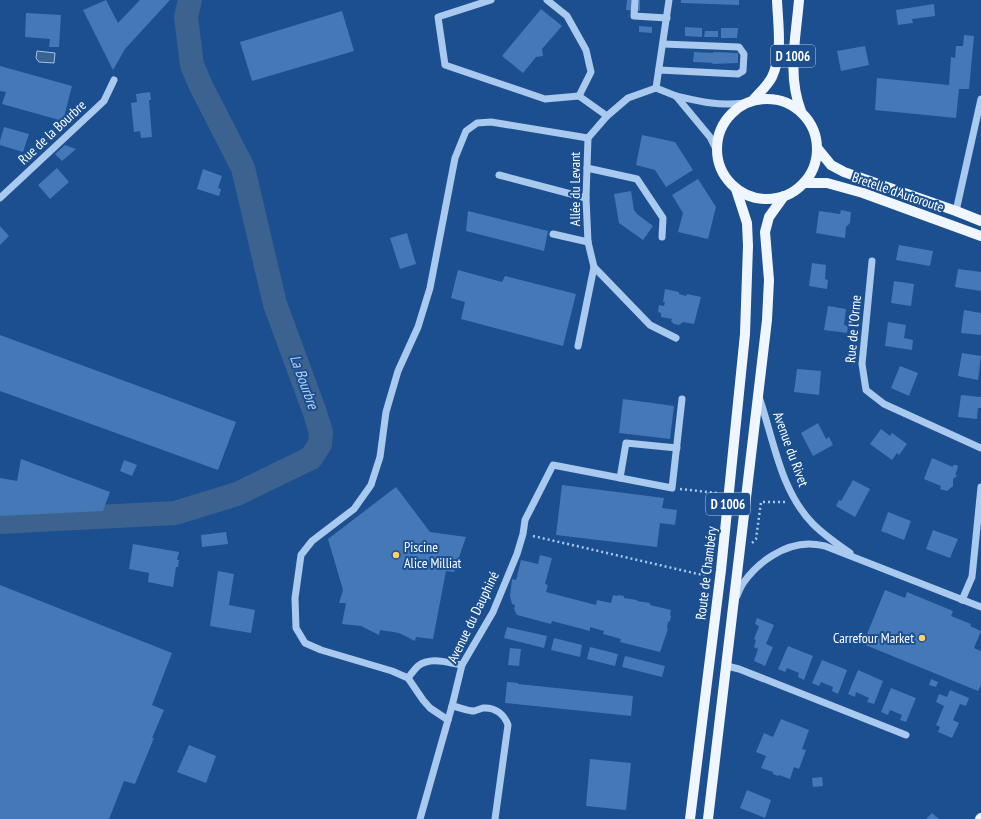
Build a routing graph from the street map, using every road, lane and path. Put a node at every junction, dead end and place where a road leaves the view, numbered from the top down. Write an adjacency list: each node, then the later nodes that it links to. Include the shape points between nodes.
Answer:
1 (491, 0): 12 (street, via 438,17 445,65 545,99)
2 (547, 0): 12 (street, via 567,16 586,50 591,72)
3 (635, 0): 7 (street, via 634,16)
4 (669, 0): 7 (street)
5 (777, 0): 14 (main road, D 1006, via 779,47 776,66 771,78)
6 (799, 0): 17 (main road, D 1006, via 793,80)
7 (667, 18): 8 (street)
8 (663, 44): 9 (street); 9 (street, via 739,47 744,54 742,71 738,74)
9 (659, 70): 11 (street)
10 (114, 80): 27 (street, Rue de la Bourbre, via 104,101)
11 (656, 88): 13 (street); 18 (street, Allée du Levant, via 628,98)
12 (579, 96): 18 (street)
13 (676, 96): 16 (street, via 712,104); 20 (street, via 710,137)
14 (754, 99): 16 (main road); 17 (main road, via 772,98 788,102)
15 (981, 99): 29 (street)
16 (745, 103): 20 (main road, via 730,114 720,130)
17 (801, 111): 21 (main road, via 814,128)
18 (607, 116): 19 (street, Allée du Levant)
19 (588, 138): 22 (street, Allée du Levant); 57 (street, via 491,122 477,123 466,131 455,158 430,288 418,327 398,371 386,412 380,457 371,485 354,508 312,542 301,555 295,598 296,628 305,643 392,670)
20 (716, 149): 25 (main road, via 719,164 726,178)
21 (818, 149): 24 (main road, via 812,173); 29 (main road, Bretelle d'Autoroute, via 831,165 844,172)
22 (587, 168): 28 (street, Allée du Levant); 33 (street, via 637,179 663,218)
23 (499, 174): 28 (street)
24 (804, 183): 26 (main road); 32 (main road, Bretelle d'Autoroute, via 827,183 863,193)
25 (736, 189): 26 (main road, via 759,199); 63 (main road, Route de Chambéry / D 1006, via 747,223 745,334 721,570)
26 (784, 196): 39 (main road, D 1006, via 769,217 765,232 769,280)
27 (0, 198)
28 (586, 198): 34 (street, Allée du Levant)
29 (956, 211): 30 (main road, Bretelle d'Autoroute)
30 (981, 221)
31 (553, 234): 34 (street)
32 (981, 236)
33 (662, 238)
34 (588, 242): 36 (street, Allée du Levant)
35 (872, 260): 42 (street, Rue de l'Orme, via 862,364 866,390 884,404)
36 (594, 267): 37 (street, via 650,325); 38 (street, Allée du Levant)
37 (676, 338)
38 (578, 346)
39 (758, 395): 47 (street, Avenue du Rivet, via 784,478); 52 (main road, D 1006)
40 (682, 398): 41 (street)
41 (677, 448): 43 (street, via 626,443); 45 (street)
42 (981, 448)
43 (620, 478): 45 (street); 48 (street, Avenue du Dauphiné, via 553,465 525,520)
44 (981, 487): 53 (street, via 972,577)
45 (672, 488): 46 (path)
46 (717, 493)
47 (797, 503): 49 (path, via 761,502 756,539); 50 (street, Avenue du Rivet, via 813,524)
48 (523, 534): 51 (path, via 707,576); 55 (street, Avenue du Dauphiné, via 493,612)
49 (750, 545)
50 (856, 558): 52 (street, Avenue du Rivet, via 825,546 808,544 792,547 775,553 757,567 743,582); 53 (street, Avenue du Rivet)
51 (708, 568)
52 (735, 600): 56 (main road, D 1006)
53 (962, 600): 54 (street, Avenue du Rivet)
54 (981, 607)
55 (462, 666): 57 (street, via 429,661 419,666); 58 (street, Avenue du Dauphiné)
56 (727, 666): 60 (street); 64 (main road, D 1006)
57 (408, 678): 59 (street, via 430,708)
58 (452, 706): 59 (street, Avenue du Dauphiné); 62 (street, via 473,711 485,708 501,713 506,718 508,725)
59 (448, 720): 61 (street, Avenue du Dauphiné)
60 (906, 735)
61 (420, 819)
62 (495, 819)
63 (690, 819)
64 (708, 819)

